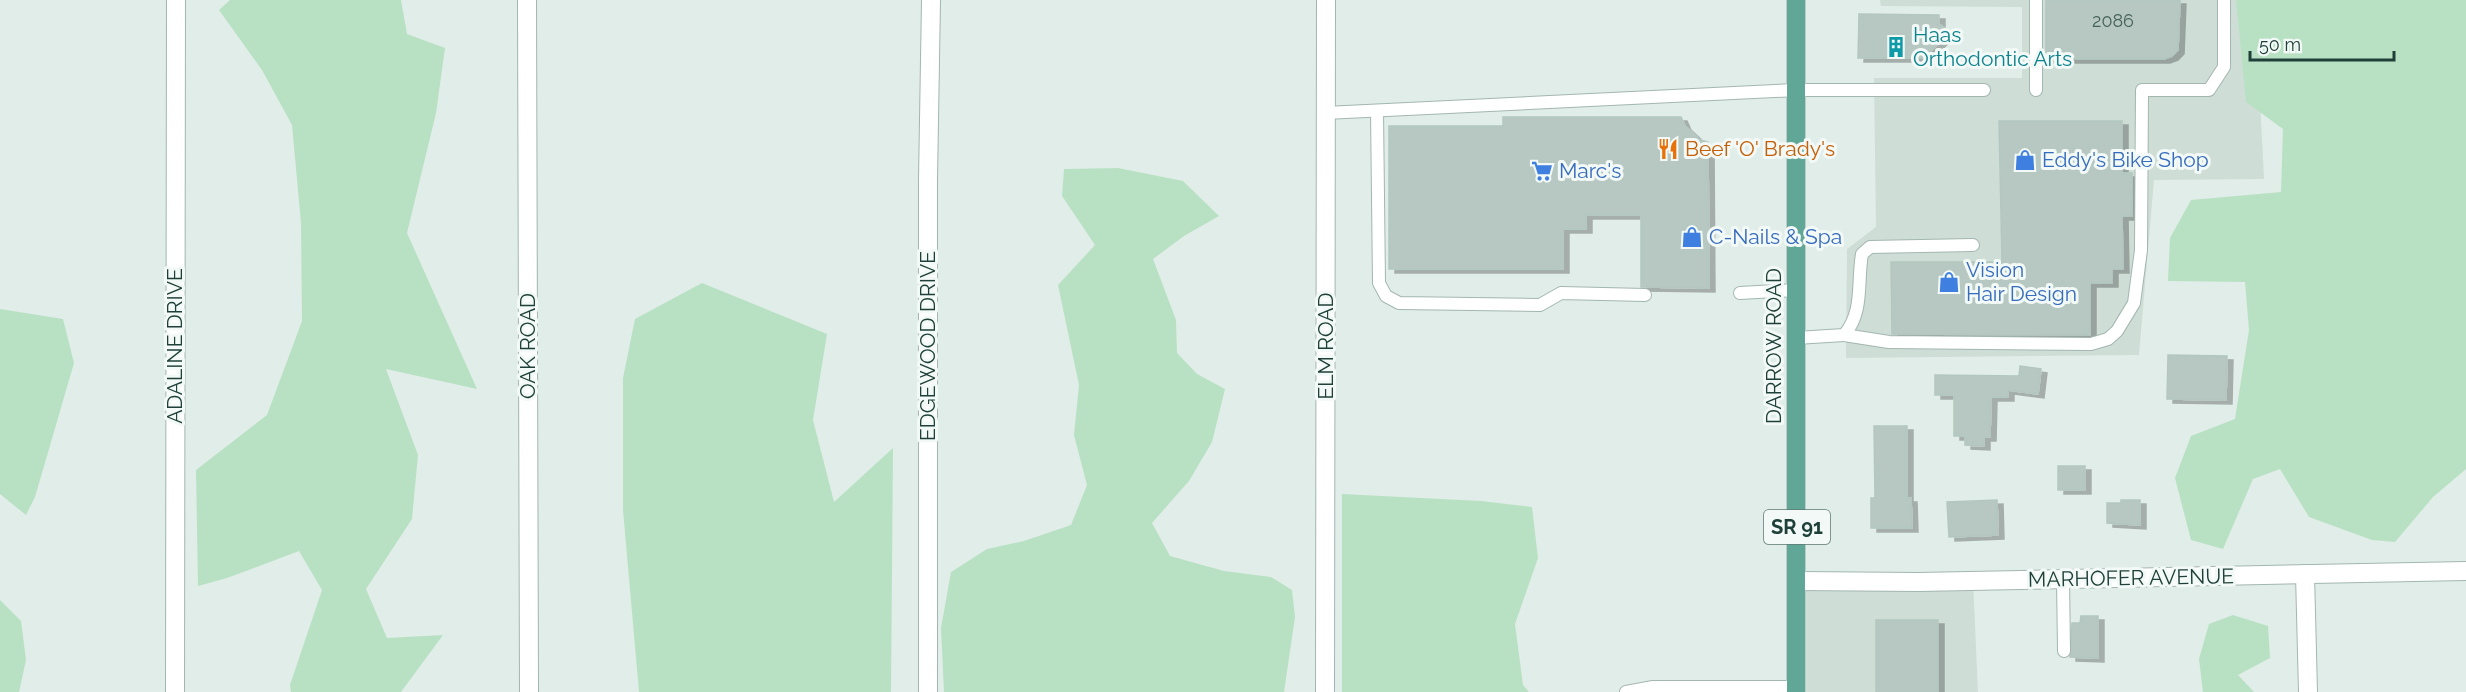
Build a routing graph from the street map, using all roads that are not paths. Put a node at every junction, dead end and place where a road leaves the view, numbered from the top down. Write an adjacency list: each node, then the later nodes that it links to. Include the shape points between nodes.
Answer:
1 (176, 0): 25 (street, ADALINE DRIVE)
2 (527, 0): 26 (street, OAK ROAD)
3 (931, 0): 27 (street, EDGEWOOD DRIVE)
4 (1326, 0): 12 (street, ELM ROAD)
5 (1796, 0): 8 (main road, DARROW ROAD / SR 91)
6 (2036, 0): 10 (lane)
7 (2224, 0): 17 (lane, via 2224,67 2209,90 2142,90 2140,260 2134,303 2108,339 2091,344 1889,342)
8 (1796, 90): 9 (lane); 11 (lane); 14 (main road, DARROW ROAD / SR 91)
9 (1984, 90)
10 (2036, 90)
11 (1377, 111): 12 (lane); 16 (lane, via 1379,283 1392,300 1540,305 1561,293)
12 (1326, 113): 28 (street, ELM ROAD)
13 (1972, 245): 17 (lane, via 1870,247 1862,254 1858,308)
14 (1796, 290): 15 (lane); 18 (main road, DARROW ROAD / SR 91)
15 (1740, 293)
16 (1645, 295)
17 (1844, 335): 18 (lane)
18 (1796, 338): 22 (main road, DARROW ROAD / SR 91)
19 (2466, 571): 20 (street, MARHOFER AVENUE)
20 (2305, 574): 21 (street, MARHOFER AVENUE); 30 (street)
21 (2063, 579): 22 (street, MARHOFER AVENUE); 23 (lane)
22 (1797, 581): 24 (main road, DARROW ROAD / SR 91)
23 (2064, 651)
24 (1796, 690): 29 (lane, via 1653,687)
25 (175, 692)
26 (528, 692)
27 (928, 692)
28 (1325, 692)
29 (1626, 692)
30 (2308, 692)

